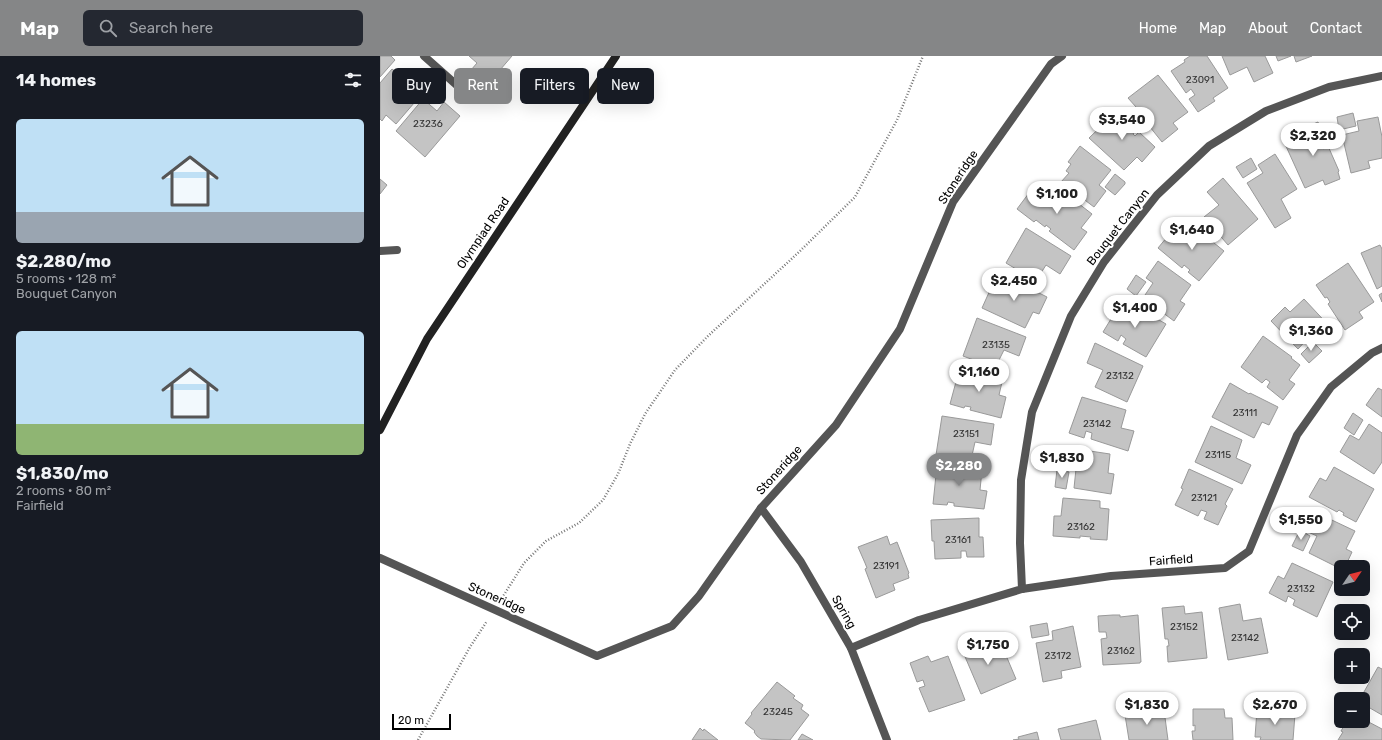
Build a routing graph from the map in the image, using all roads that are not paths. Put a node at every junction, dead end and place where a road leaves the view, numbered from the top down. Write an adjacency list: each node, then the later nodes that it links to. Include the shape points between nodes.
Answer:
1 (424, 56): 5 (street)
2 (616, 56): 9 (main road, Olympiad Road, via 427,339)
3 (1062, 56): 10 (street, Stoneridge, via 1051,64 953,202 900,328 892,341 836,425)
4 (1382, 76): 12 (street, Bouquet Canyon, via 1329,87 1266,111 1209,146 1158,195 1104,262 1071,316 1032,412 1021,480)
5 (454, 83)
6 (397, 250): 7 (street)
7 (380, 251)
8 (1382, 348): 12 (street, Fairfield, via 1372,353 1332,388 1297,435 1249,551 1225,568 1111,576)
9 (380, 430)
10 (761, 508): 11 (street, Stoneridge, via 699,596 672,626 597,656); 13 (street, Spring, via 801,562)
11 (380, 558)
12 (1022, 590): 13 (street, Fairfield, via 919,620)
13 (851, 648): 14 (street, Spring)
14 (887, 740)

